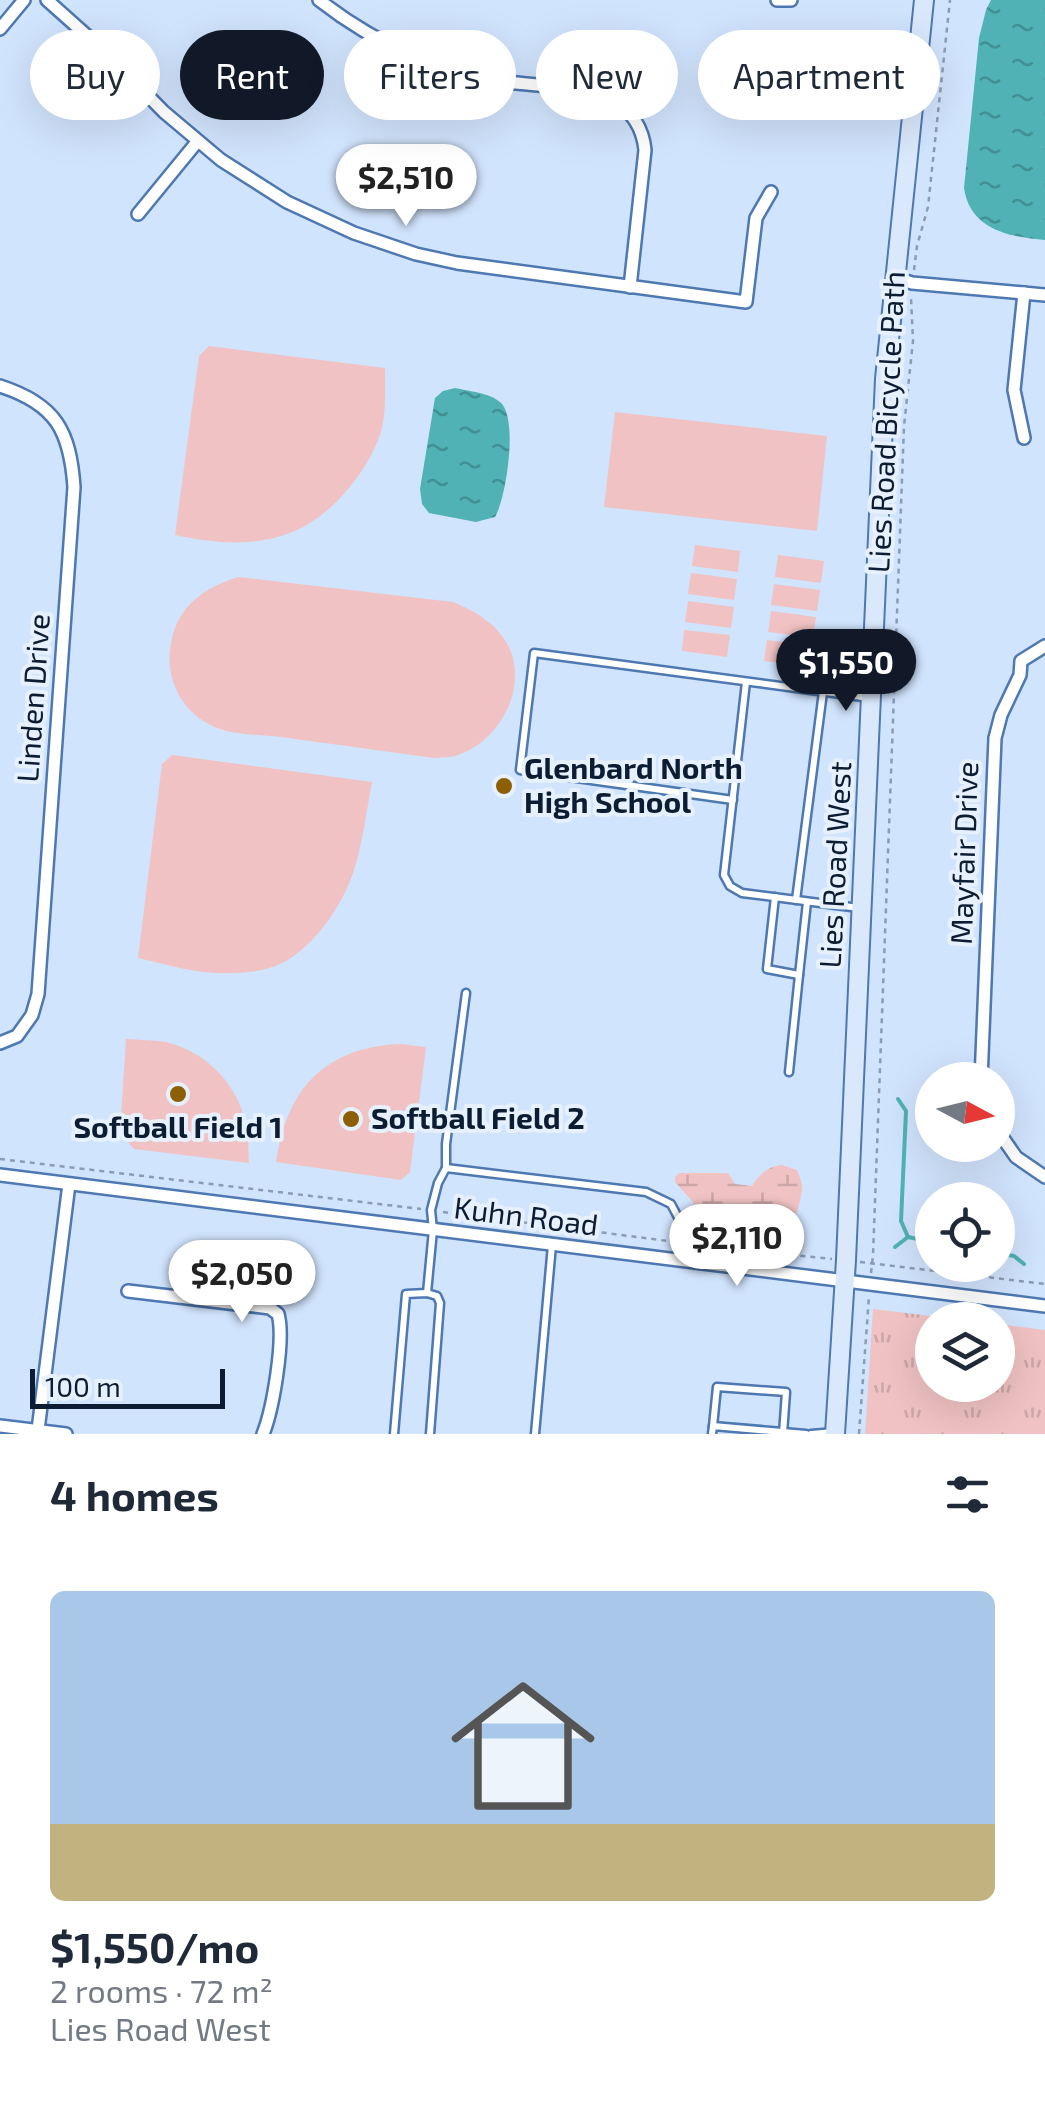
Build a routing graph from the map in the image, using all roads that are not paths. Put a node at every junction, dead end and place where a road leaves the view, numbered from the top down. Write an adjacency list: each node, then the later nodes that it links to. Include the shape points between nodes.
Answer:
1 (24, 0): 7 (street)
2 (46, 0): 8 (street)
3 (319, 0): 12 (street, via 372,36 426,61 480,77 588,92 624,108 640,130 645,158)
4 (777, 0): 5 (street)
5 (792, 0)
6 (924, 0): 11 (street, Lies Road West)
7 (0, 29)
8 (197, 142): 10 (street); 12 (street, via 287,202 378,242 457,263)
9 (771, 192): 12 (street, via 756,218 746,302)
10 (138, 214)
11 (904, 280): 13 (street); 20 (street, Lies Road West, via 885,380)
12 (630, 286)
13 (1024, 293): 14 (street); 16 (street, via 1014,390)
14 (1045, 295)
15 (0, 386): 28 (street, Linden Drive, via 59,421 74,487 38,994 18,1036)
16 (1024, 438)
17 (1045, 646): 29 (street, Mayfair Drive, via 1021,660 995,738)
18 (746, 682): 19 (lane); 21 (lane); 21 (lane, via 534,653 522,751 520,770)
19 (823, 692): 20 (lane); 23 (lane)
20 (871, 698): 25 (street, Lies Road West)
21 (732, 800): 22 (lane, via 724,876 742,893)
22 (775, 897): 23 (lane); 26 (lane, via 766,969)
23 (796, 900): 24 (lane)
24 (807, 902): 25 (lane); 26 (lane)
25 (862, 908): 39 (street, Lies Road West)
26 (799, 975): 30 (lane)
27 (466, 993): 32 (lane)
28 (0, 1043)
29 (982, 1062)
30 (789, 1072)
31 (1015, 1156): 34 (street)
32 (446, 1168): 36 (lane, via 431,1210); 38 (lane, via 646,1192 671,1204 680,1221)
33 (0, 1176): 35 (street, Kuhn Road)
34 (1045, 1177)
35 (69, 1184): 36 (street, Kuhn Road); 44 (street)
36 (434, 1230): 37 (street, Kuhn Road); 41 (lane)
37 (552, 1245): 38 (street, Kuhn Road); 52 (lane)
38 (680, 1262): 39 (street, Kuhn Road)
39 (845, 1282): 42 (street, Kuhn Road); 47 (street, Lies Road West)
40 (128, 1290): 49 (street, via 283,1312)
41 (427, 1293): 50 (lane, via 406,1294); 51 (lane, via 440,1304)
42 (1045, 1306)
43 (0, 1426): 44 (street)
44 (38, 1430): 48 (street)
45 (713, 1430): 46 (lane); 46 (lane, via 717,1387 786,1392)
46 (783, 1433): 53 (lane)
47 (835, 1433): 53 (lane)
48 (66, 1434)
49 (263, 1434)
50 (394, 1434)
51 (430, 1434)
52 (535, 1434)
53 (809, 1434)

